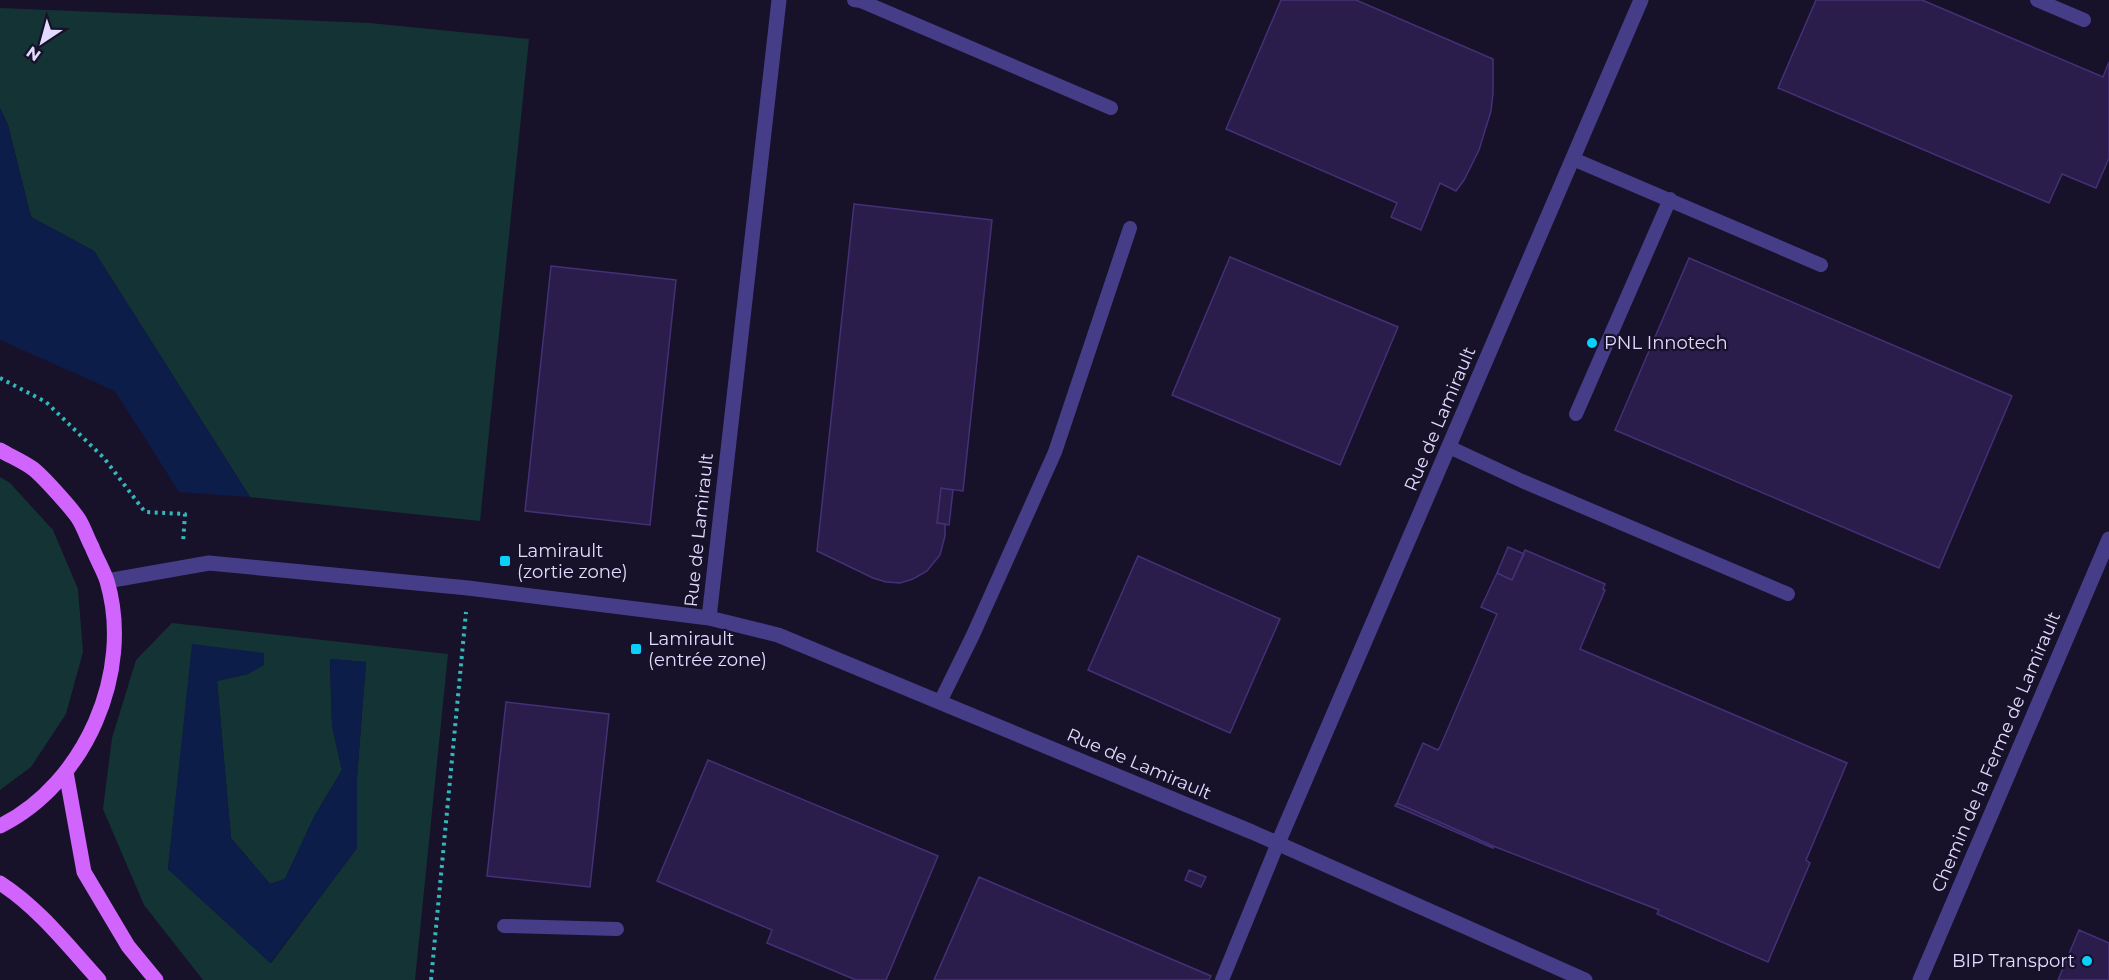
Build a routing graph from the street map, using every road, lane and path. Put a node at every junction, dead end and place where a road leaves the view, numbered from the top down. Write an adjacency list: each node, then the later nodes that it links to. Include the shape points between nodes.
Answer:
1 (779, 0): 20 (street, Rue de Lamirault)
2 (854, 0): 6 (lane)
3 (1641, 0): 7 (street, Rue de Lamirault)
4 (2037, 0): 5 (lane)
5 (2084, 20)
6 (1111, 108)
7 (1573, 159): 8 (lane); 13 (street, Rue de Lamirault)
8 (1670, 199): 10 (lane); 12 (lane)
9 (1130, 228): 21 (lane, via 1055,452)
10 (1821, 265)
11 (0, 378): 16 (path, via 46,402 104,458 146,512 185,514)
12 (1576, 414)
13 (1449, 447): 19 (lane); 24 (street, Rue de Lamirault)
14 (0, 450): 17 (main road, via 32,468 78,519)
15 (2109, 539): 33 (street, Chemin de la Ferme de Lamirault)
16 (181, 569): 17 (street); 18 (street, via 209,563)
17 (107, 581): 22 (main road, via 113,621 112,661 104,701 88,738)
18 (468, 588): 20 (street); 30 (path)
19 (1788, 594)
20 (709, 618): 21 (street, Rue de Lamirault, via 778,635)
21 (940, 702): 24 (street, Rue de Lamirault)
22 (66, 772): 23 (main road, via 41,798); 29 (main road, via 84,872 128,946)
23 (0, 826)
24 (1278, 843): 31 (lane); 32 (street)
25 (0, 882): 28 (main road, via 44,919)
26 (504, 926): 27 (lane)
27 (617, 929)
28 (99, 980)
29 (156, 980)
30 (431, 980)
31 (1222, 980)
32 (1585, 980)
33 (1920, 980)

